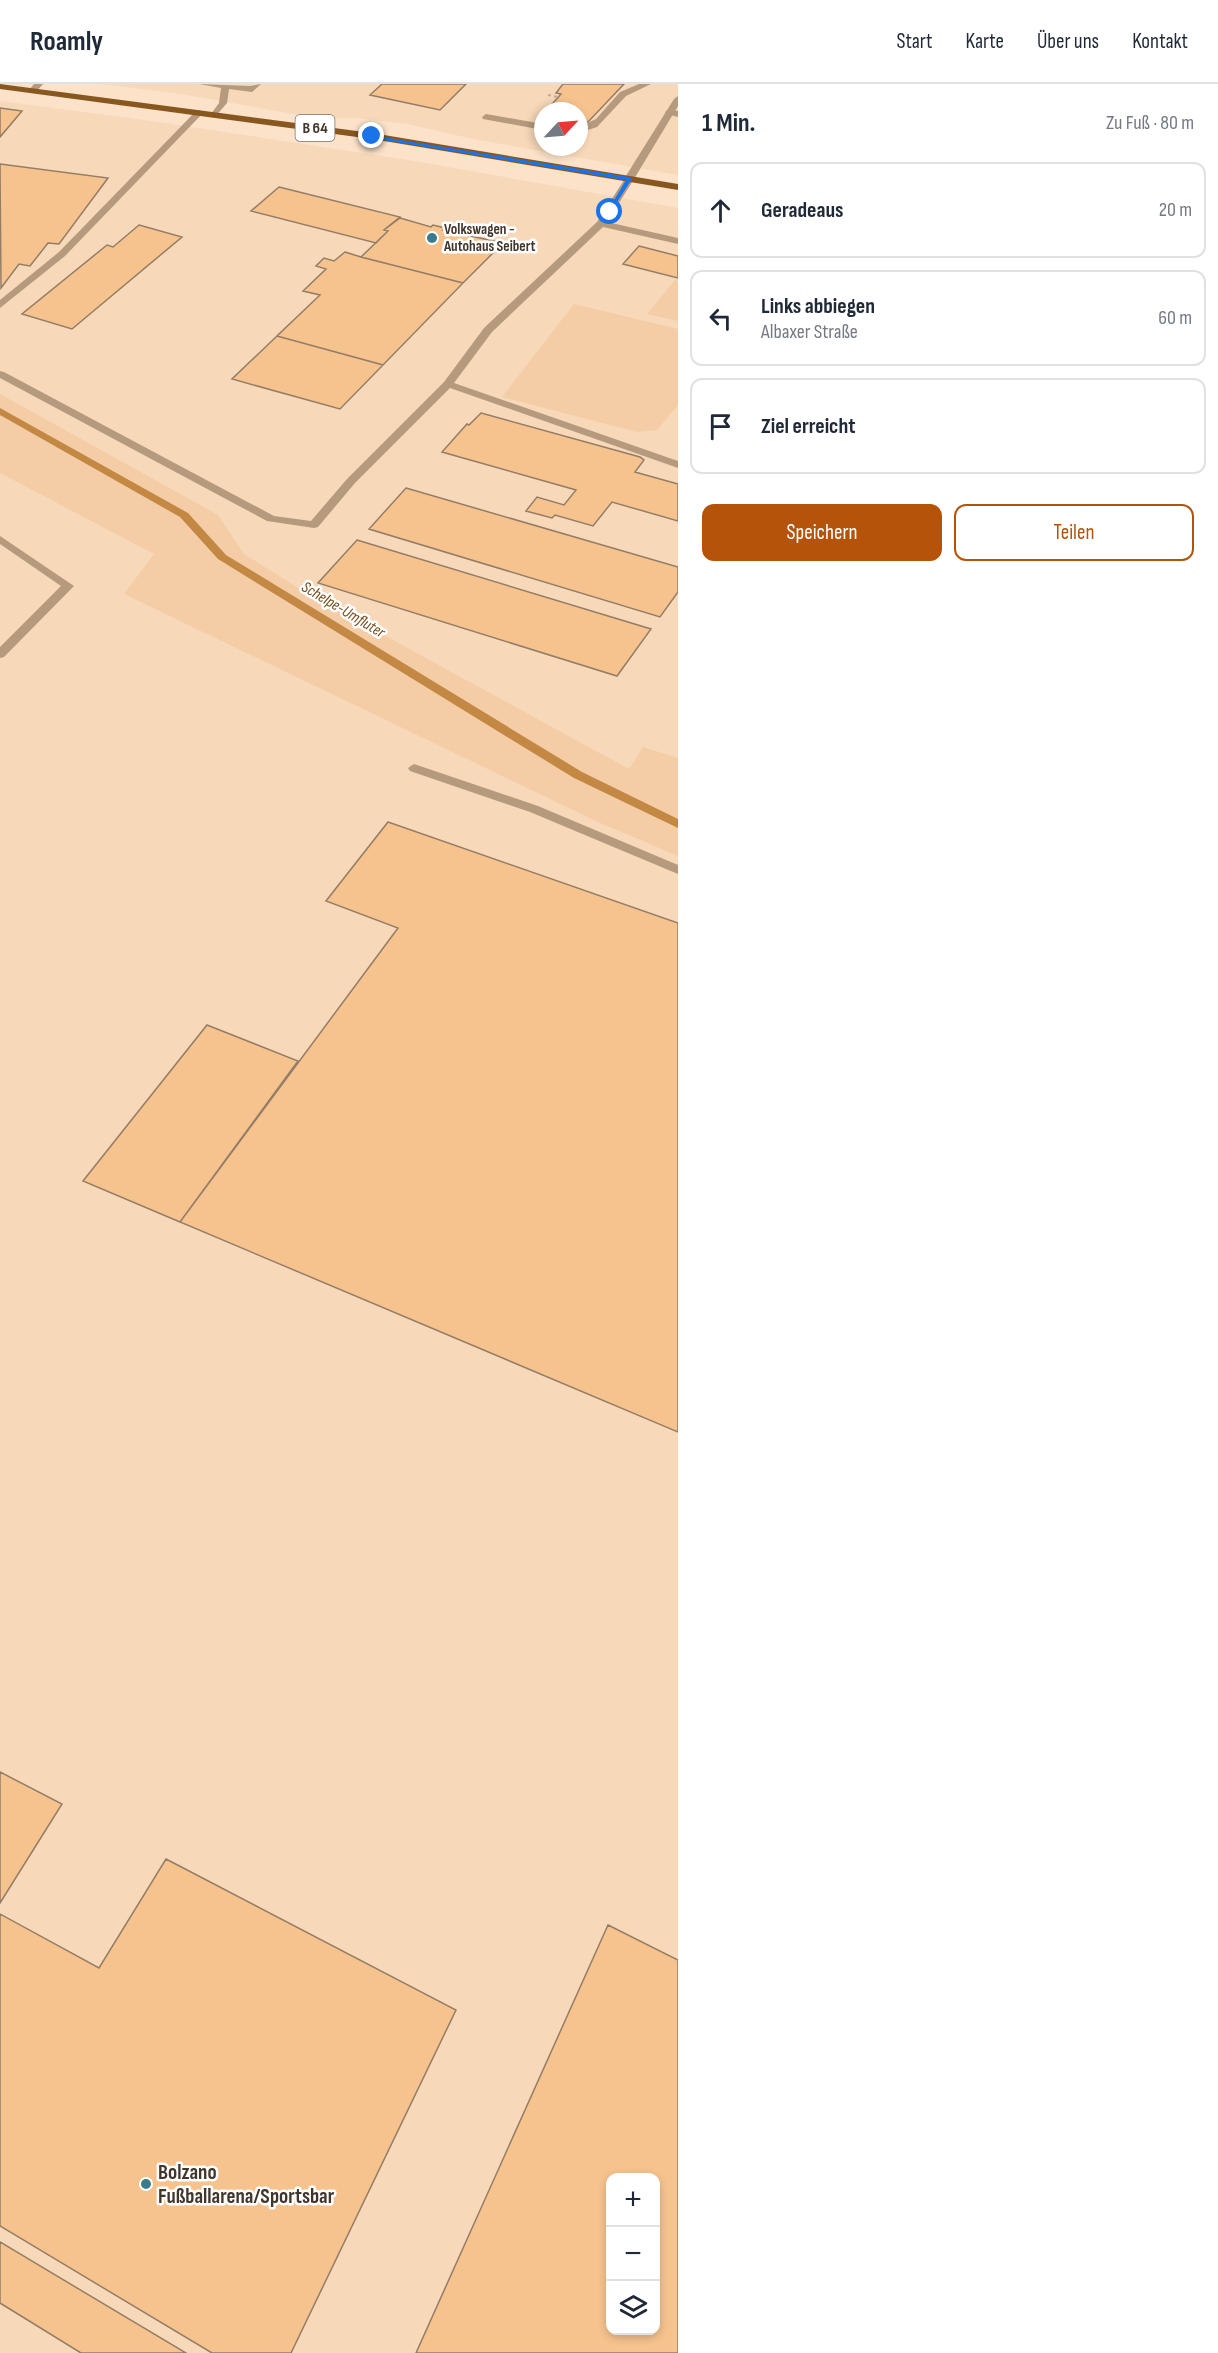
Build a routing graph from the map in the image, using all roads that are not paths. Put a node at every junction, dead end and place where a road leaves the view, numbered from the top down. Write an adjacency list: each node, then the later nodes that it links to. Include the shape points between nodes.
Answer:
1 (203, 84): 4 (street)
2 (257, 84): 4 (street, via 252,89)
3 (646, 84): 13 (street, via 624,93 599,124)
4 (225, 85): 10 (street, via 223,103)
5 (0, 86): 6 (main road, B 64)
6 (36, 87): 8 (main road, B 64)
7 (678, 99): 9 (street)
8 (200, 112): 10 (main road, B 64); 18 (street, via 62,254)
9 (673, 113): 14 (street)
10 (215, 114): 14 (main road, B 64)
11 (486, 117): 12 (street)
12 (534, 125)
13 (588, 130)
14 (629, 179): 15 (main road, B 64); 16 (street)
15 (678, 187)
16 (601, 224): 17 (street); 20 (street, via 488,330)
17 (678, 241)
18 (0, 305)
19 (0, 374): 20 (street, via 271,519 314,525 351,481)
20 (448, 384): 21 (street)
21 (678, 465)
22 (0, 539): 23 (street, via 68,586)
23 (0, 654)
24 (414, 768): 25 (street, via 534,809)
25 (678, 870)

